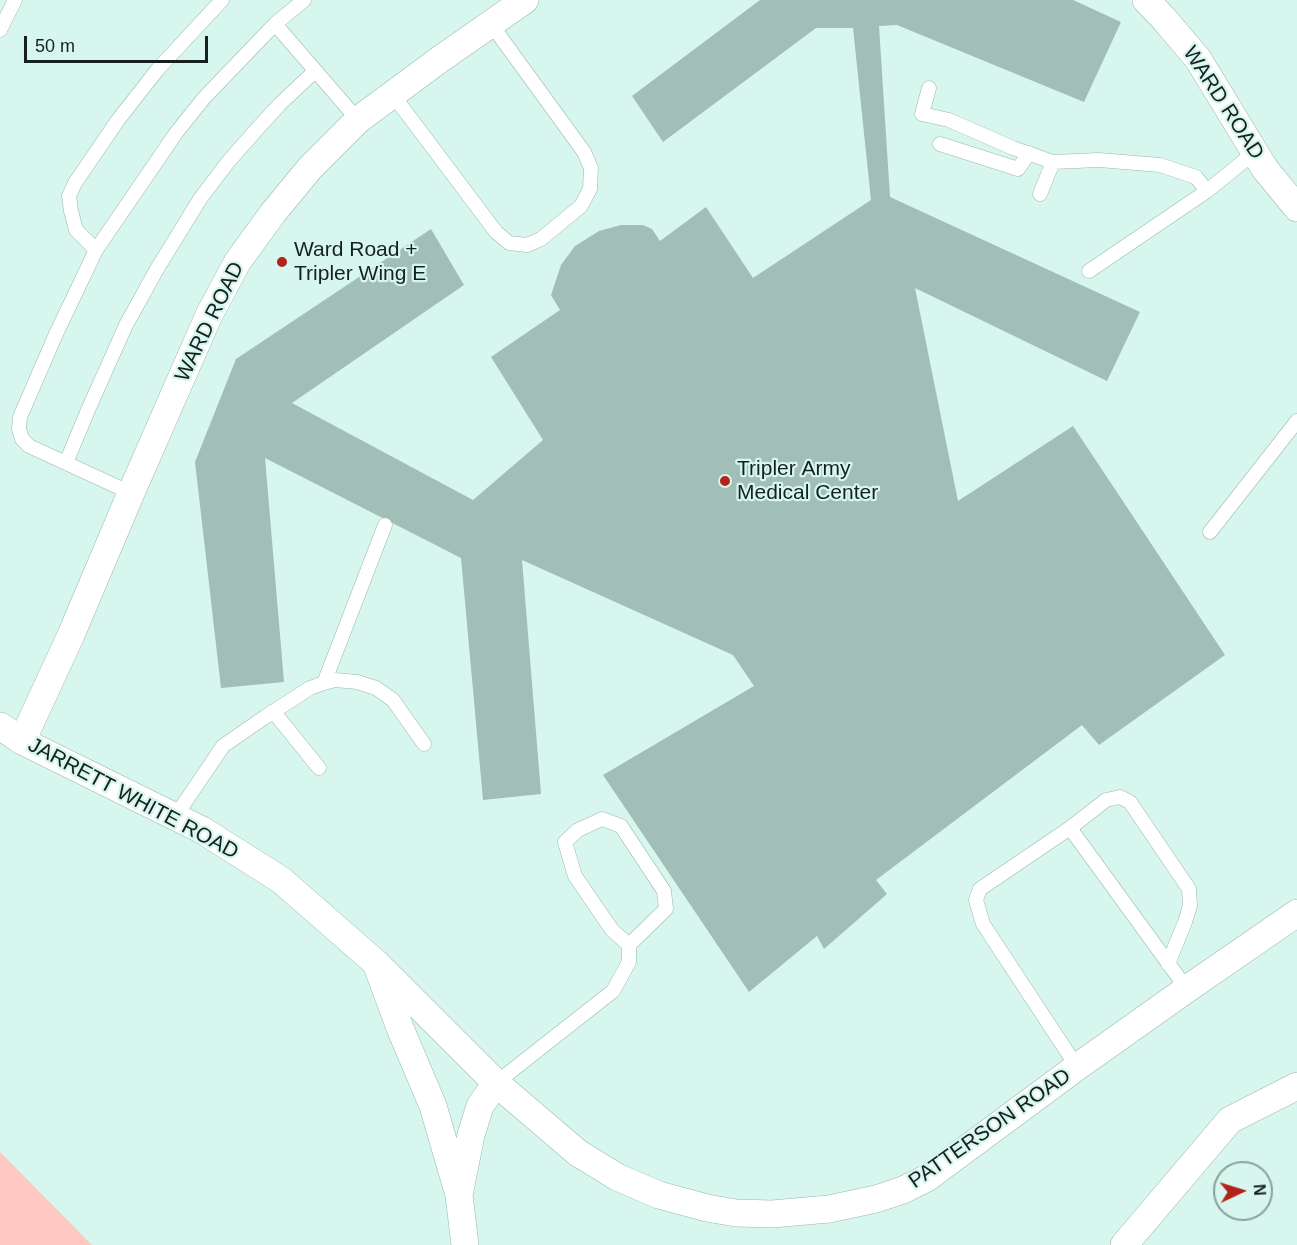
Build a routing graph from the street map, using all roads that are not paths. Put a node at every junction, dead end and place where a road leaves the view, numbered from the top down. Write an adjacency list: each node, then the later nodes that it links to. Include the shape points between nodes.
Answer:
1 (15, 0): 8 (lane)
2 (222, 0): 20 (lane, via 158,69 75,183 69,196 76,230)
3 (304, 0): 6 (lane)
4 (525, 0): 7 (street, WARD ROAD)
5 (1146, 0): 14 (street, WARD ROAD, via 1198,59)
6 (275, 24): 9 (lane); 20 (lane, via 176,133)
7 (490, 24): 11 (street, WARD ROAD); 11 (lane, via 584,152 591,168 590,189 581,206 541,239 527,245 510,243 496,232)
8 (0, 30)
9 (315, 71): 12 (lane); 23 (lane, via 258,128 200,199 126,325)
10 (929, 88): 15 (lane, via 922,114 949,120)
11 (393, 95): 12 (street, WARD ROAD)
12 (358, 120): 24 (street, WARD ROAD, via 310,168 238,261 209,315)
13 (940, 144): 15 (lane, via 1018,169)
14 (1255, 152): 17 (lane); 19 (street, WARD ROAD)
15 (1029, 153): 16 (lane)
16 (1053, 162): 17 (lane, via 1099,160 1160,165 1196,177); 18 (lane)
17 (1207, 191): 21 (lane)
18 (1040, 194)
19 (1297, 208)
20 (96, 250): 23 (lane, via 20,417 22,439 29,446)
21 (1089, 271)
22 (1297, 420): 26 (lane)
23 (66, 463): 24 (lane)
24 (131, 493): 30 (street, WARD ROAD)
25 (385, 525): 27 (lane)
26 (1210, 532)
27 (324, 683): 28 (lane); 31 (lane, via 357,682 376,688 393,700)
28 (273, 711): 32 (lane); 33 (lane, via 224,746)
29 (0, 726): 30 (street, JARRETT WHITE ROAD)
30 (22, 741): 33 (street, JARRETT WHITE ROAD)
31 (424, 744)
32 (319, 768)
33 (175, 817): 37 (street, JARRETT WHITE ROAD, via 281,880)
34 (1070, 828): 38 (lane); 38 (lane, via 1106,800 1120,797 1130,802 1189,889 1190,906); 40 (lane, via 980,889 976,900 983,924)
35 (1297, 913): 39 (street, PATTERSON ROAD)
36 (629, 945): 36 (lane, via 666,909 664,891 621,826 602,819 578,830 565,842 575,876 612,930); 41 (lane, via 629,962 613,991)
37 (376, 963): 41 (street, JARRETT WHITE ROAD); 43 (street, JARRETT WHITE ROAD, via 433,1106)
38 (1168, 964): 39 (lane)
39 (1186, 989): 40 (street, PATTERSON ROAD)
40 (1077, 1067): 41 (street, PATTERSON ROAD, via 927,1178 903,1190 829,1209 772,1214 707,1208 659,1195 617,1177 578,1153)
41 (496, 1083): 43 (street, JARRETT WHITE ROAD, via 480,1106)
42 (1297, 1086): 45 (street, via 1230,1120)
43 (459, 1195): 44 (street, JARRETT WHITE ROAD)
44 (465, 1245)
45 (1124, 1245)

